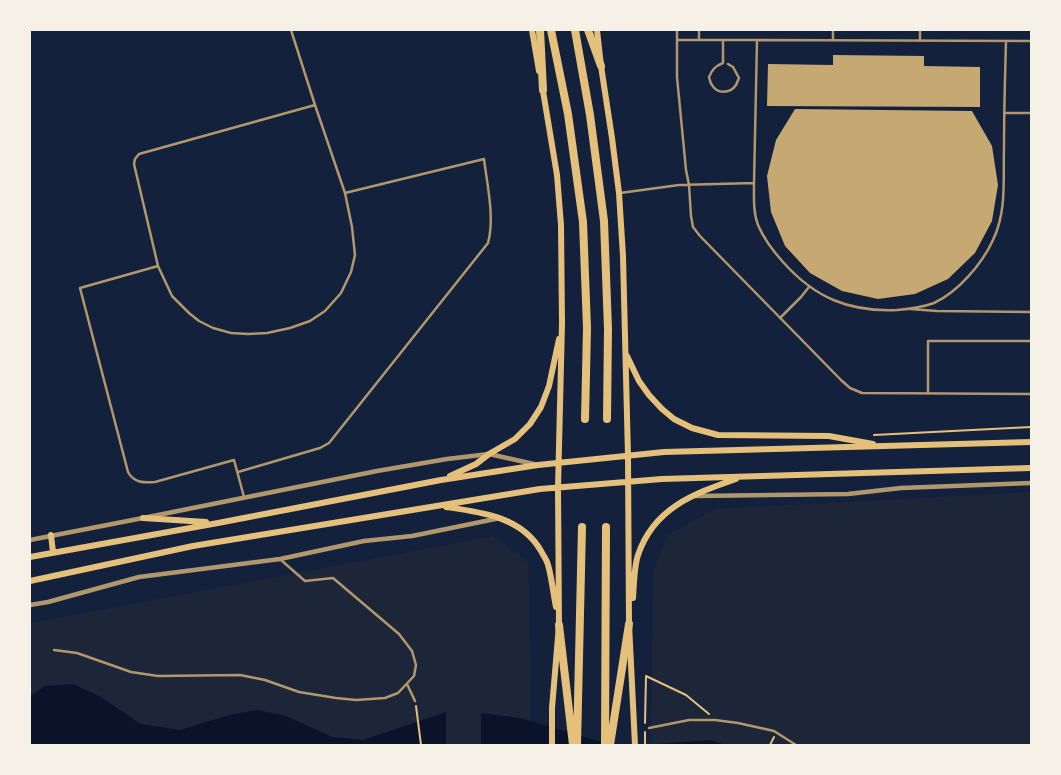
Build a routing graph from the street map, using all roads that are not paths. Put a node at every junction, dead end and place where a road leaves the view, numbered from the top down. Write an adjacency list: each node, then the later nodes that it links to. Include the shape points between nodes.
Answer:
1 (291, 30): 23 (lane)
2 (532, 30): 22 (main road)
3 (540, 30): 22 (highway)
4 (551, 30): 40 (highway, via 568,114 583,222 587,328)
5 (575, 30): 41 (highway, via 604,221)
6 (588, 30): 21 (highway)
7 (597, 30): 21 (main road)
8 (677, 30): 12 (lane)
9 (699, 30): 13 (lane)
10 (833, 30): 16 (lane)
11 (920, 30): 17 (lane)
12 (677, 40): 13 (lane); 27 (lane, via 677,78)
13 (699, 40): 14 (lane)
14 (724, 40): 15 (lane); 20 (lane, via 723,63 712,70 709,78 712,86 724,93 736,85 738,78)
15 (757, 40): 16 (lane); 26 (lane)
16 (833, 40): 17 (lane)
17 (920, 41): 18 (lane)
18 (1006, 41): 19 (lane); 24 (lane)
19 (1031, 41)
20 (728, 64)
21 (601, 66): 29 (main road)
22 (543, 90): 35 (main road, via 561,225)
23 (315, 105): 28 (lane); 30 (lane, via 139,154 135,158)
24 (1004, 113): 25 (lane); 32 (lane, via 1003,208 992,242 979,264 947,296 932,304)
25 (1031, 113)
26 (754, 184): 27 (lane); 31 (lane, via 757,223 766,242 795,276)
27 (689, 185): 29 (lane); 34 (lane, via 693,228)
28 (345, 193): 30 (lane, via 355,255 351,272 341,294 310,321 266,334 231,333 213,328 189,313 172,296); 49 (lane, via 484,158 491,222 488,243 328,443)
29 (619, 193): 37 (main road)
30 (158, 266): 49 (lane, via 80,288 128,472 143,483 155,482 234,460)
31 (809, 287): 32 (lane, via 828,299 847,305 883,310); 34 (lane)
32 (906, 309): 33 (lane)
33 (1031, 312)
34 (780, 318): 38 (lane, via 850,388 862,392)
35 (562, 323): 44 (main road, via 549,386 540,407 530,424 515,439); 46 (main road)
36 (1031, 341): 38 (lane, via 928,341)
37 (626, 353): 43 (main road, via 649,395 674,419 692,428 718,435 829,436); 45 (main road)
38 (928, 393): 39 (lane)
39 (1031, 394)
40 (585, 419)
41 (607, 419)
42 (1031, 442): 43 (main road)
43 (884, 446): 45 (main road, via 664,452)
44 (489, 454): 47 (street); 51 (main road, via 476,464); 56 (street, via 377,471)
45 (628, 456): 46 (main road); 52 (main road)
46 (559, 463): 47 (main road); 54 (main road)
47 (538, 465): 51 (main road)
48 (1031, 468): 50 (main road)
49 (238, 472): 56 (lane)
50 (743, 476): 52 (main road); 55 (main road)
51 (441, 480): 60 (main road)
52 (628, 482): 54 (main road); 70 (main road)
53 (1031, 483): 55 (street, via 901,488 848,494)
54 (558, 488): 57 (main road); 71 (main road)
55 (691, 496): 70 (main road, via 658,521 647,535 637,557)
56 (244, 498): 58 (street)
57 (440, 506): 59 (main road); 68 (main road, via 193,546)
58 (143, 518): 60 (main road); 63 (street)
59 (501, 518): 67 (street, via 412,536 364,540); 71 (main road, via 529,536 548,563)
60 (218, 523): 65 (main road)
61 (582, 527): 78 (highway)
62 (606, 527): 79 (highway)
63 (51, 535): 64 (street); 65 (main road)
64 (30, 540)
65 (53, 552): 66 (main road)
66 (30, 557)
67 (280, 559): 69 (street, via 140,577); 73 (lane, via 305,581 333,578 399,634 412,651 416,665 414,676)
68 (30, 581)
69 (30, 606)
70 (629, 624): 80 (highway); 81 (main road)
71 (559, 625): 76 (main road); 77 (highway)
72 (54, 650): 73 (lane, via 77,653 132,672 158,676 240,676 265,680 299,692 356,700 385,698 398,693)
73 (407, 683): 74 (lane)
74 (415, 701)
75 (649, 728): 82 (lane, via 689,720 738,722 774,731)
76 (552, 745)
77 (573, 745)
78 (577, 745)
79 (605, 745)
80 (610, 745)
81 (635, 745)
82 (796, 745)

